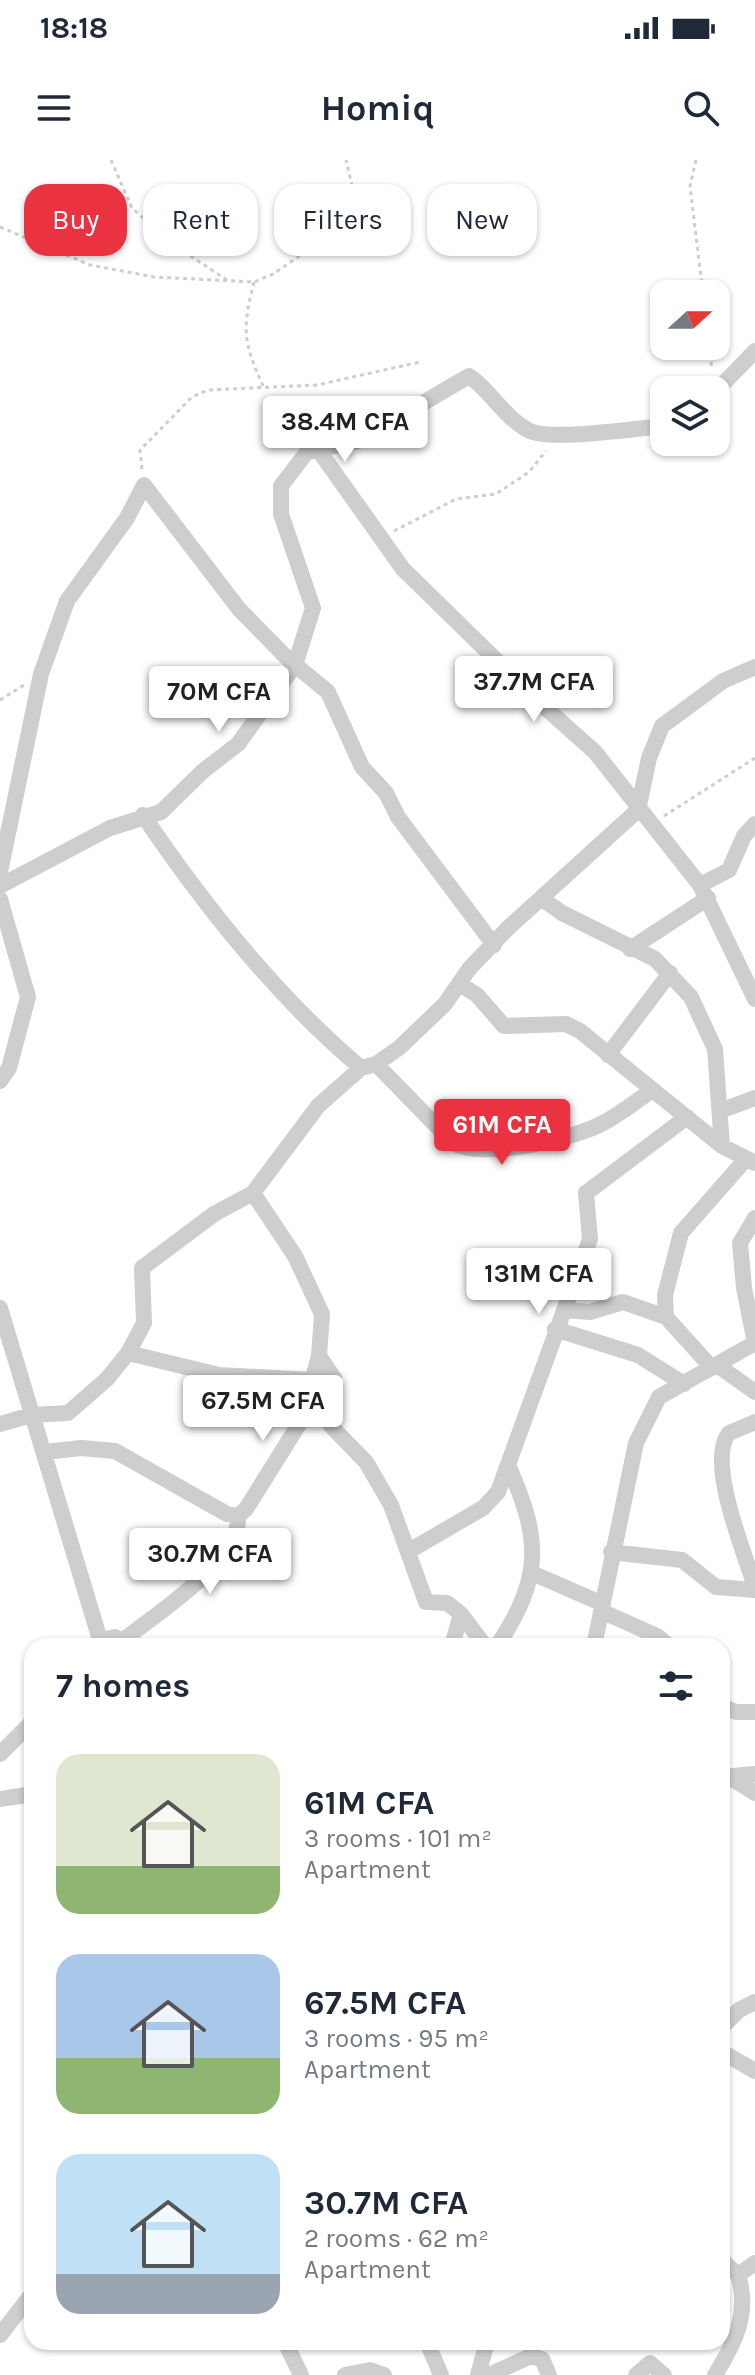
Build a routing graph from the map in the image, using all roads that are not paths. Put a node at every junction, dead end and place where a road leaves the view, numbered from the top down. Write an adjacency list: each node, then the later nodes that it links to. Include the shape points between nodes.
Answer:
1 (755, 351): 2 (street)
2 (723, 376)
3 (650, 427): 4 (street, via 558,435 529,431 469,376 358,441)
4 (317, 448): 5 (street, via 307,452 279,496 313,608); 7 (street, via 403,569 588,743)
5 (295, 665): 8 (street, via 238,744 161,812); 10 (street, via 239,609 144,485 127,518 67,601 41,674); 15 (street, via 333,700 362,767)
6 (755, 667): 7 (street, via 723,681 662,726)
7 (638, 810): 12 (street); 13 (street)
8 (143, 815): 11 (street); 21 (street, via 186,879 306,1018)
9 (755, 824): 12 (street, via 729,870)
10 (0, 872)
11 (0, 886)
12 (704, 891): 16 (street); 19 (street)
13 (541, 898): 15 (street); 16 (street)
14 (0, 899): 22 (street, via 28,997 9,1068)
15 (494, 945): 18 (street, via 469,969)
16 (630, 949): 17 (street, via 655,959)
17 (670, 973): 20 (street); 25 (street, via 691,997 715,1049)
18 (461, 985): 20 (street, via 504,1026 566,1024); 21 (street, via 399,1048)
19 (755, 999)
20 (608, 1055): 23 (street)
21 (368, 1066): 23 (street, via 464,1149 579,1134); 29 (street, via 318,1106)
22 (0, 1081)
23 (652, 1090): 26 (street)
24 (755, 1098): 25 (street)
25 (720, 1111): 27 (street)
26 (687, 1117): 27 (street); 32 (street, via 586,1193 590,1239)
27 (722, 1146): 28 (street)
28 (750, 1161): 33 (street, via 681,1233 665,1295)
29 (253, 1193): 36 (street, via 214,1214 142,1268 144,1323); 37 (street, via 295,1256 322,1314)
30 (755, 1218): 35 (street, via 740,1243)
31 (0, 1308): 42 (street)
32 (564, 1310): 33 (street, via 590,1312 623,1302); 34 (street)
33 (666, 1317): 38 (street)
34 (555, 1329): 40 (street, via 638,1355); 46 (street)
35 (755, 1343): 38 (street)
36 (128, 1353): 39 (street, via 219,1375); 42 (street, via 77,1408)
37 (319, 1356): 39 (street); 48 (street, via 334,1378 327,1416 331,1426 366,1462)
38 (714, 1367): 40 (street); 41 (street)
39 (312, 1380): 47 (street, via 301,1421)
40 (684, 1384): 49 (street, via 659,1397 636,1443)
41 (755, 1392)
42 (31, 1415): 44 (street); 45 (street)
43 (755, 1422): 51 (street, via 729,1433 720,1456 730,1513)
44 (0, 1424)
45 (45, 1452): 47 (street, via 115,1451); 54 (street)
46 (508, 1465): 48 (street, via 498,1492 483,1508); 50 (street, via 533,1531)
47 (238, 1516): 55 (street, via 239,1527 226,1554)
48 (409, 1551): 53 (street, via 426,1602 447,1603)
49 (611, 1552): 51 (street, via 682,1560 716,1587); 52 (street)
50 (532, 1573): 52 (street); 58 (street, via 524,1602)
51 (755, 1589)
52 (602, 1608): 59 (street); 60 (street)
53 (461, 1614): 56 (street); 57 (street)
54 (96, 1638)
55 (130, 1638)
56 (454, 1638)
57 (479, 1638)
58 (502, 1638)
59 (596, 1638)
60 (659, 1638)
61 (730, 1709): 62 (street)
62 (755, 1712)
63 (24, 1730): 64 (street)
64 (0, 1754)
65 (755, 1774): 66 (street)
66 (730, 1777)
67 (730, 1779): 68 (street)
68 (755, 1793)
69 (24, 1795): 70 (street)
70 (0, 1799)
71 (755, 2002): 72 (street)
72 (730, 2019)
73 (730, 2057): 74 (street)
74 (755, 2071)
75 (755, 2263): 77 (street)
76 (730, 2268): 77 (street)
77 (738, 2275): 80 (street, via 742,2326)
78 (24, 2304): 79 (street)
79 (0, 2335)
80 (730, 2348)
81 (289, 2350): 85 (street)
82 (430, 2350): 88 (street)
83 (485, 2350): 89 (street)
84 (729, 2350): 94 (street)
85 (301, 2375)
86 (345, 2375): 87 (street, via 370,2370)
87 (384, 2375)
88 (441, 2375)
89 (478, 2375)
90 (489, 2375): 91 (street, via 531,2356 542,2359)
91 (549, 2375)
92 (636, 2375): 93 (street, via 650,2363)
93 (664, 2375)
94 (715, 2375)

